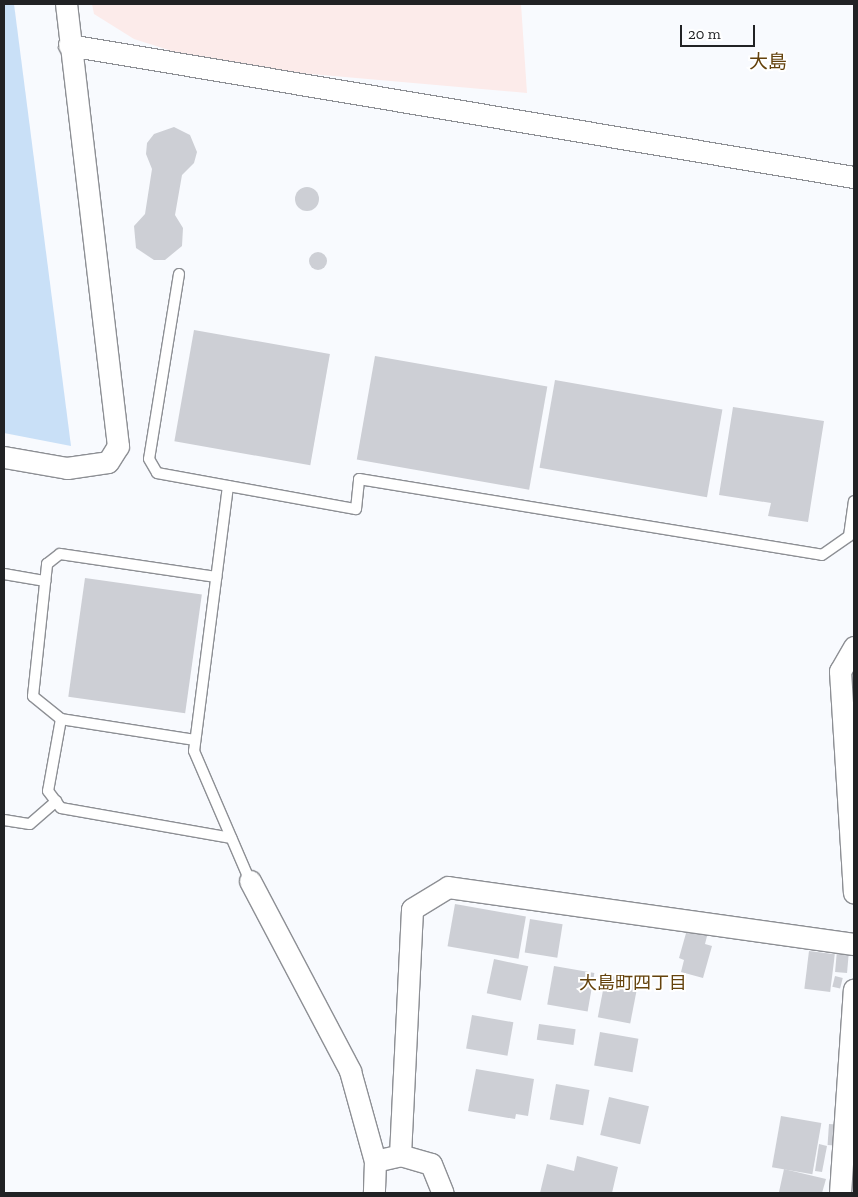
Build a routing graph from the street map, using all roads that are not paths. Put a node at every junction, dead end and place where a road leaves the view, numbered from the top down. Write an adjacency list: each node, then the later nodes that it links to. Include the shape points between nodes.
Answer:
1 (66, 4): 2 (street)
2 (69, 45): 3 (street); 5 (street, via 118,446 108,462 67,468)
3 (854, 177)
4 (179, 274): 6 (lane, via 148,459 157,473)
5 (4, 457)
6 (228, 486): 7 (lane, via 356,508 359,479 822,556 849,536); 9 (lane)
7 (854, 501)
8 (4, 574): 10 (lane)
9 (216, 577): 10 (lane, via 60,554 47,564); 13 (lane)
10 (46, 582): 12 (lane, via 33,696)
11 (854, 647): 18 (street, via 840,671)
12 (61, 719): 13 (lane); 14 (lane, via 48,772 48,792)
13 (195, 740): 16 (lane, via 194,751)
14 (56, 801): 15 (lane, via 30,824); 16 (lane, via 61,808)
15 (4, 820)
16 (232, 838): 17 (lane)
17 (250, 881): 22 (street, via 350,1071)
18 (854, 893)
19 (854, 944): 21 (street, via 448,887 412,909)
20 (854, 989): 25 (street)
21 (400, 1155): 22 (street); 24 (street, via 431,1164)
22 (375, 1161): 23 (street)
23 (374, 1193)
24 (443, 1193)
25 (840, 1193)

